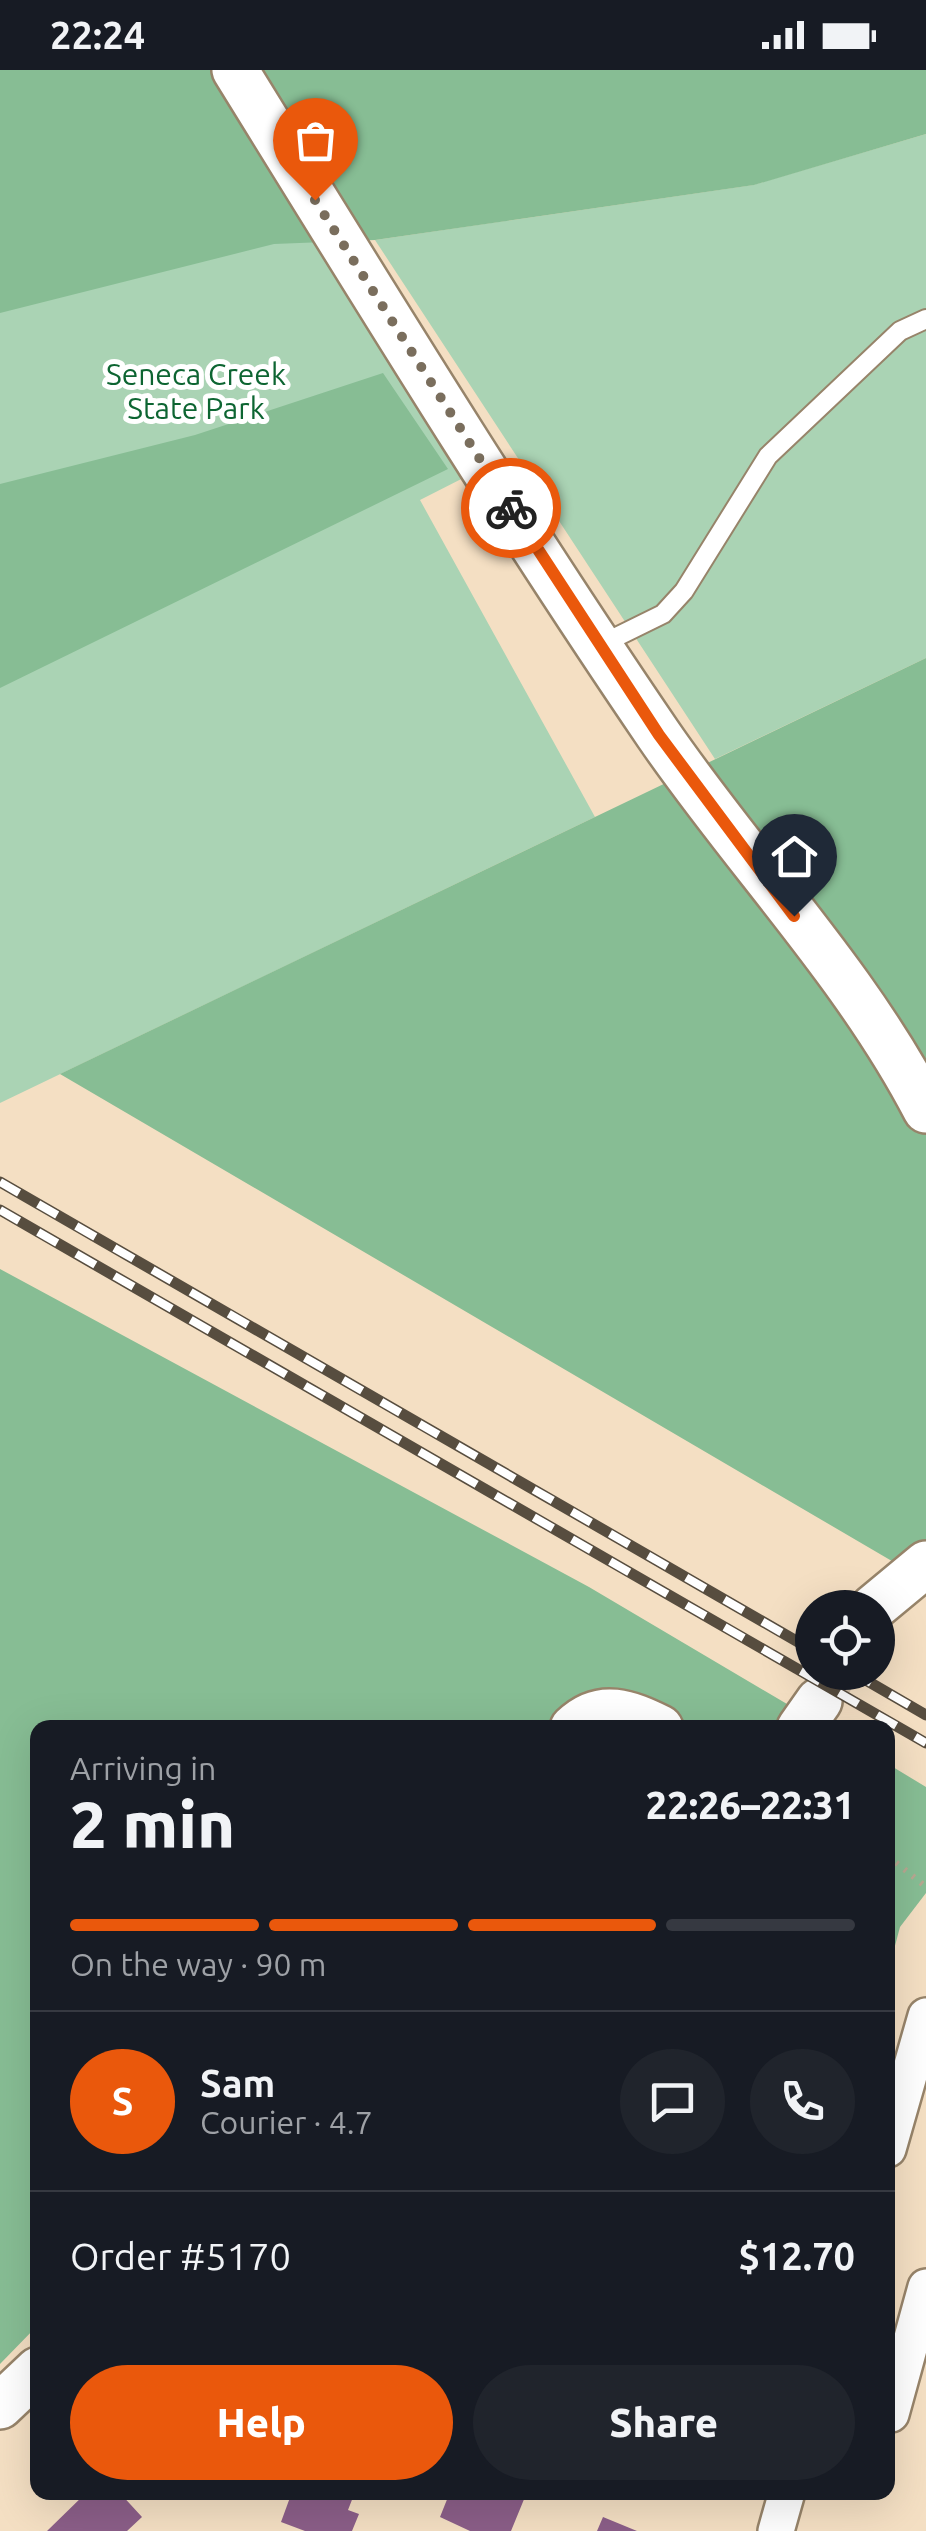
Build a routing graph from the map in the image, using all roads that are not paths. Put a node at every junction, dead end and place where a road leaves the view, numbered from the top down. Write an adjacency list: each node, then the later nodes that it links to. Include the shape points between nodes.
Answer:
1 (235, 70): 3 (street)
2 (926, 319): 3 (lane, via 900,331 768,456 663,614)
3 (600, 645): 4 (street, via 745,854 867,1010)
4 (926, 1110)
5 (926, 1564): 6 (street)
6 (895, 1590)
7 (586, 1720): 8 (street, via 617,1710)
8 (641, 1720)
9 (925, 2021): 10 (street)
10 (895, 2125)
11 (926, 2287): 13 (street)
12 (30, 2378): 14 (street)
13 (895, 2399)
14 (0, 2406)
15 (786, 2500): 16 (street)
16 (776, 2531)

